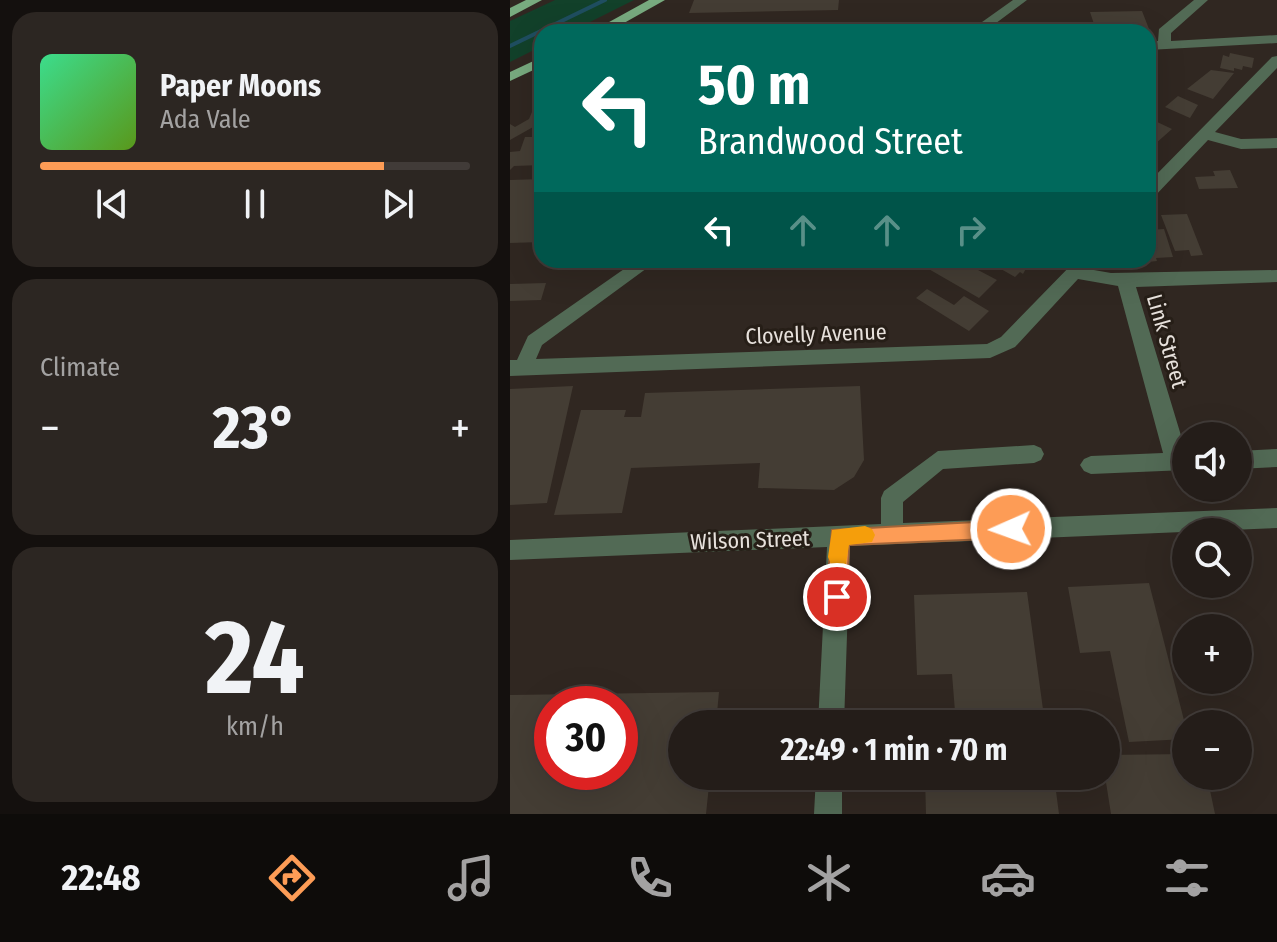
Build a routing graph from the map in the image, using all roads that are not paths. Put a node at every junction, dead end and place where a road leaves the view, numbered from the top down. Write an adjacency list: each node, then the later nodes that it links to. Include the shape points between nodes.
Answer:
1 (536, 0): 5 (main road)
2 (659, 0): 6 (main road)
3 (1021, 0): 7 (street)
4 (1202, 0): 8 (street)
5 (510, 13)
6 (613, 24)
7 (986, 24)
8 (1164, 39): 9 (street); 10 (street)
9 (1277, 39)
10 (1156, 42)
11 (1277, 60): 14 (street)
12 (534, 65): 13 (main road)
13 (510, 77)
14 (1204, 134): 15 (street, via 1241,144); 16 (street)
15 (1277, 143)
16 (1156, 185)
17 (638, 268): 22 (street, via 535,341)
18 (1078, 268): 22 (street, Clovelly Avenue, via 1008,342 990,351)
19 (1081, 268): 21 (street, via 1082,277)
20 (1277, 276): 21 (street)
21 (1125, 280): 23 (street, Link Street)
22 (517, 368)
23 (1172, 432)
24 (1034, 454): 30 (street, via 938,460 892,498)
25 (1277, 458): 26 (street)
26 (1252, 459)
27 (1172, 461): 28 (street)
28 (1091, 465)
29 (1277, 518): 30 (street, Wilson Street)
30 (892, 534): 31 (street, Wilson Street)
31 (839, 537): 32 (street, Wilson Street); 33 (street)
32 (510, 550)
33 (832, 710)
34 (829, 790): 35 (street)
35 (828, 814)

